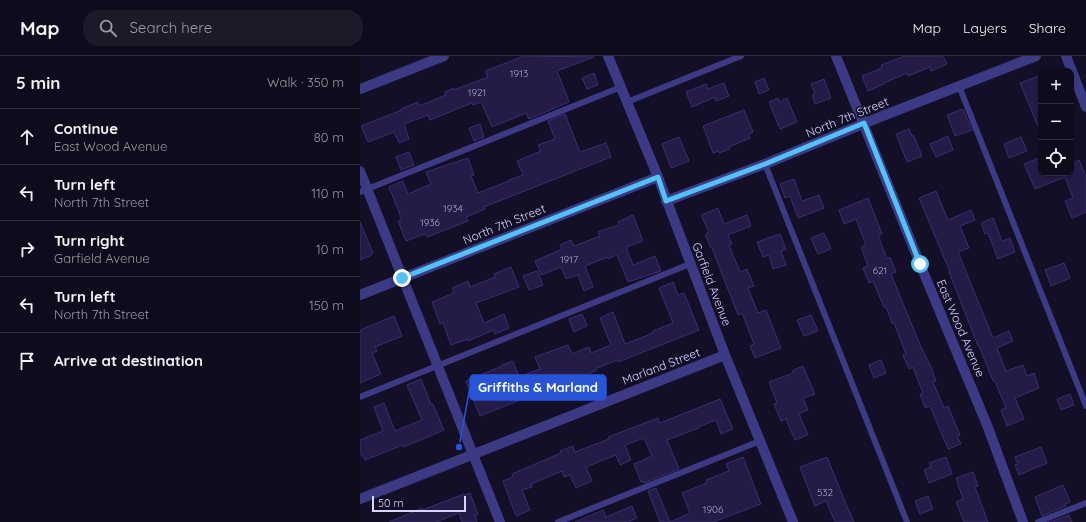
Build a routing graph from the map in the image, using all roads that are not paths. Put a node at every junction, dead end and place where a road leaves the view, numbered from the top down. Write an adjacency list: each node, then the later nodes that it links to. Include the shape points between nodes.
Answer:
1 (444, 56): 9 (street)
2 (608, 56): 8 (street, Garfield Avenue)
3 (741, 56): 10 (lane)
4 (836, 56): 12 (street, East Wood Avenue)
5 (1036, 56): 7 (street, North 7th Street)
6 (1066, 56): 11 (street)
7 (959, 86): 12 (street, North 7th Street); 24 (lane)
8 (621, 88): 10 (street, Garfield Avenue); 16 (lane)
9 (360, 89)
10 (627, 102): 15 (street, Garfield Avenue)
11 (1086, 107)
12 (864, 123): 13 (street, North 7th Street); 33 (street, East Wood Avenue)
13 (765, 164): 17 (street, North 7th Street); 32 (lane)
14 (360, 171): 16 (street)
15 (658, 177): 17 (street, Garfield Avenue); 19 (street, North 7th Street)
16 (364, 190): 19 (street)
17 (666, 201): 18 (street, Garfield Avenue)
18 (690, 264): 21 (street, Garfield Avenue); 22 (lane)
19 (402, 278): 20 (street, North 7th Street); 22 (street)
20 (360, 295)
21 (725, 355): 25 (street, Garfield Avenue); 26 (street, Marland Street)
22 (437, 366): 23 (lane); 26 (street)
23 (360, 397)
24 (1086, 406)
25 (760, 441): 30 (lane); 31 (street, Garfield Avenue)
26 (473, 455): 27 (street, Marland Street); 29 (street)
27 (360, 499)
28 (1086, 503): 34 (lane)
29 (500, 522)
30 (558, 522)
31 (793, 522)
32 (907, 522)
33 (1023, 522)
34 (1038, 522)

